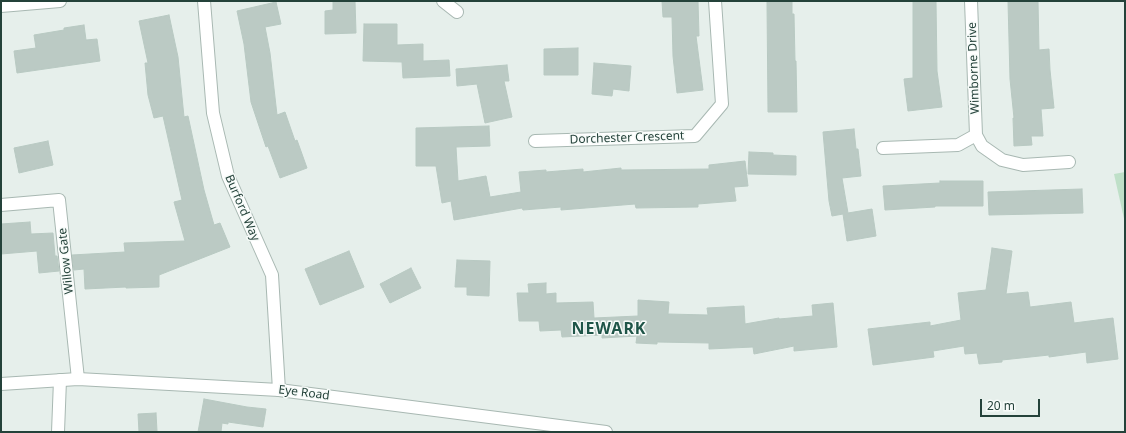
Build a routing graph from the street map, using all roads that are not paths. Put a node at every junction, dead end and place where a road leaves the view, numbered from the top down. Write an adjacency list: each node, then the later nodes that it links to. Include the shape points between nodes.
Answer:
1 (60, 1): 6 (street)
2 (204, 1): 16 (street, Burford Way, via 213,113 228,176 272,275)
3 (443, 1): 7 (street)
4 (715, 1): 9 (street, Dorchester Crescent, via 722,104 695,136)
5 (971, 1): 8 (street, Wimborne Drive)
6 (1, 6)
7 (457, 12)
8 (976, 134): 10 (street, via 958,145); 11 (street, via 982,146 1002,160 1023,166)
9 (534, 141)
10 (883, 148)
11 (1068, 162)
12 (1, 204): 14 (street, Willow Gate, via 59,200)
13 (60, 380): 14 (street, Eye Road); 15 (street, Eye Road); 17 (street)
14 (78, 380): 16 (street, Eye Road)
15 (1, 384)
16 (279, 390): 18 (street, Eye Road)
17 (58, 432)
18 (606, 432)

